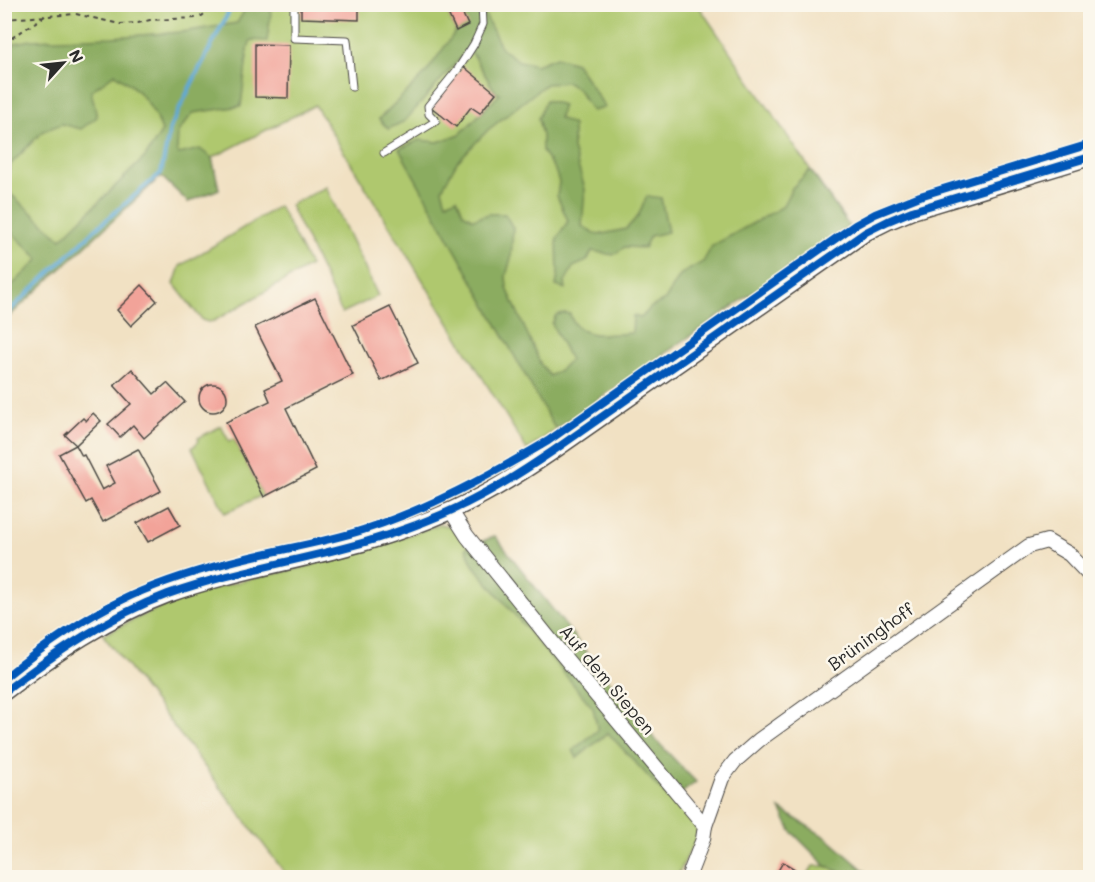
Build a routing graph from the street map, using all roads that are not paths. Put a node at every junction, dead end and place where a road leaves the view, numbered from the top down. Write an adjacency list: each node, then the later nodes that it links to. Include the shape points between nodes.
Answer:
1 (294, 4): 3 (lane, via 294,38 348,40)
2 (482, 4): 4 (lane, via 483,24 474,44 428,106 436,121)
3 (352, 87)
4 (384, 153)
5 (1090, 157): 6 (street, via 912,211 866,232 544,457)
6 (451, 511): 8 (street, via 364,542 168,594 69,646); 9 (street, Auf dem Siepen, via 532,617)
7 (1090, 576): 9 (street, Brüninghoff, via 1069,554 1047,541 1029,546 759,740 722,778)
8 (4, 693)
9 (705, 826): 10 (street)
10 (688, 878)

